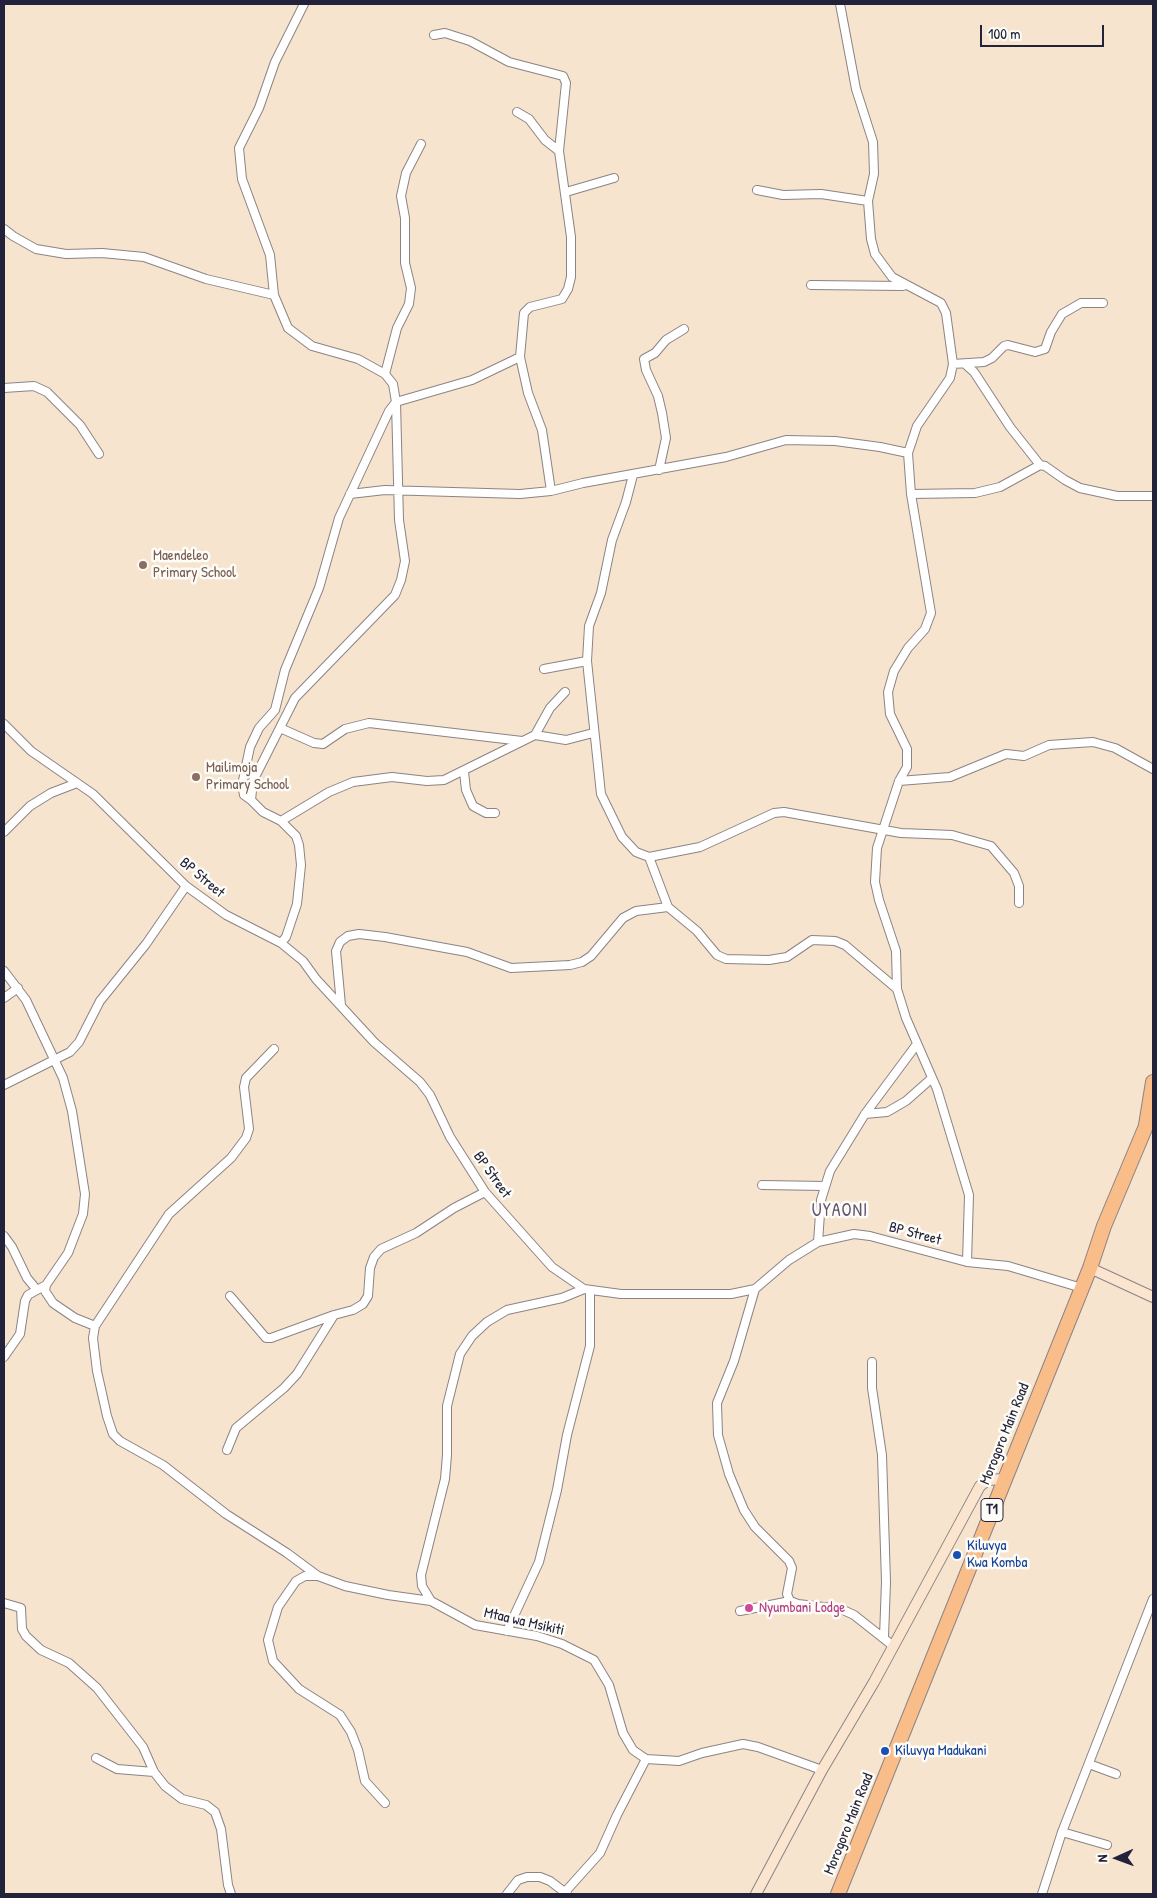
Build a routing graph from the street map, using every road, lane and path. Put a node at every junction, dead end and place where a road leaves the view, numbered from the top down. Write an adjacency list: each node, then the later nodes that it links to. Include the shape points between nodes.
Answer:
1 (304, 4): 14 (street, via 275,62 259,108 239,148 242,179 270,255)
2 (840, 4): 10 (street, via 856,89 873,142 874,174)
3 (434, 35): 6 (street, via 445,33 470,41 509,62 563,76 565,92)
4 (517, 112): 6 (street, via 529,119)
5 (421, 144): 20 (street, via 406,173 401,196 405,218 405,263 411,288 409,304 397,328)
6 (559, 151): 9 (street)
7 (614, 178): 9 (street)
8 (757, 190): 10 (street)
9 (566, 192): 17 (street, via 571,238 568,290 562,299 530,306 524,313)
10 (868, 201): 13 (street, via 875,254 892,277)
11 (4, 229): 14 (street, via 36,248 66,254 134,256 206,279)
12 (811, 285): 13 (street)
13 (905, 286): 18 (street, via 941,303 946,314)
14 (274, 295): 20 (street, via 288,328 298,337 312,346 358,359)
15 (1103, 303): 19 (street, via 1081,303 1062,314 1045,349 1035,352 1008,345 984,362)
16 (684, 329): 26 (street, via 644,359 658,396 666,438)
17 (520, 357): 22 (street, via 472,380); 29 (street, via 528,393 542,430)
18 (953, 364): 19 (street); 23 (street, via 950,378 917,426)
19 (965, 364): 25 (street)
20 (385, 374): 22 (street, via 393,384)
21 (4, 388): 24 (street, via 34,386 47,392 80,425)
22 (396, 402): 28 (street); 30 (street)
23 (908, 453): 26 (street, via 818,440 786,440 726,457); 31 (street)
24 (99, 454)
25 (1040, 465): 31 (street, via 1000,486 975,493); 32 (street, via 1080,488 1117,496)
26 (659, 470): 27 (street)
27 (633, 474): 29 (street); 33 (street, via 589,626)
28 (398, 490): 29 (street, via 520,494); 30 (street); 37 (street, via 405,561 395,596 295,698)
29 (552, 491)
30 (350, 494): 45 (street, via 339,518 318,588 285,670 275,710 259,728 250,747 242,785 244,795)
31 (911, 494): 43 (street, via 931,613 925,628 894,671 888,692 890,714 907,749 907,767)
32 (1153, 496)
33 (587, 662): 34 (street); 38 (street)
34 (544, 669)
35 (565, 692): 39 (street, via 550,708)
36 (4, 724): 44 (street, BP Street, via 31,751)
37 (280, 728): 40 (street, via 323,744 344,729 369,723); 45 (street, via 253,781)
38 (593, 733): 39 (street, via 566,740); 50 (street, via 601,794 622,837 636,852)
39 (535, 735): 40 (street)
40 (522, 741): 42 (street)
41 (1153, 769): 43 (street, via 1116,748 1093,742 1049,745 1024,756 1006,754 950,777)
42 (464, 772): 46 (street, via 466,790 473,806 486,813); 47 (street, via 444,780 427,782 392,776 353,782 328,792)
43 (898, 781): 48 (street)
44 (77, 783): 49 (street, via 30,806); 51 (street, BP Street, via 109,808)
45 (251, 800): 47 (street, via 263,812)
46 (495, 813)
47 (281, 821): 54 (street, via 296,836 301,865 297,904 286,938)
48 (883, 829): 50 (street, via 774,813 700,848); 52 (street, via 952,835 991,846 1014,873 1019,886); 57 (street, via 876,882 896,951)
49 (4, 832)
50 (649, 857): 53 (street)
51 (186, 886): 54 (street, BP Street, via 226,914); 62 (street, via 146,944 100,1001 79,1042)
52 (1019, 903)
53 (668, 907): 57 (street, via 697,931 717,955 726,959 769,960 787,957 812,940 835,941 845,945); 59 (street, via 636,911 623,918 591,956 570,965 512,968 467,952 376,936 348,936 340,942 336,952)
54 (281, 943): 59 (street, BP Street, via 303,961)
55 (4, 971): 56 (street)
56 (18, 988): 58 (street); 62 (street)
57 (897, 989): 60 (street)
58 (4, 998)
59 (341, 1005): 70 (street, BP Street, via 374,1042 420,1082)
60 (917, 1044): 63 (street); 66 (street)
61 (274, 1049): 85 (street, via 246,1078 244,1087 249,1129 246,1138 231,1158 169,1214)
62 (56, 1060): 65 (street); 76 (street, via 72,1111 85,1194 83,1214 68,1253)
63 (932, 1078): 66 (street, via 906,1101 887,1112); 73 (street, via 969,1195)
64 (1153, 1082): 67 (highway, Morogoro Main Road / T1)
65 (4, 1085)
66 (865, 1114): 69 (street, via 839,1155)
67 (1150, 1120): 74 (highway, Morogoro Main Road / T1, via 1104,1226)
68 (762, 1185): 69 (street)
69 (825, 1186): 72 (street)
70 (485, 1192): 80 (street, BP Street, via 552,1267); 84 (street, via 416,1233 381,1249 370,1268 368,1296 363,1304)
71 (4, 1236): 75 (street)
72 (818, 1242): 73 (street, BP Street, via 854,1234 870,1236); 78 (street, BP Street, via 789,1260)
73 (967, 1262): 77 (street, BP Street, via 1008,1266)
74 (1090, 1268): 77 (highway, Morogoro Main Road / T1); 83 (street)
75 (27, 1278): 79 (street); 81 (street)
76 (46, 1285): 79 (street); 85 (street, via 45,1291 53,1303 75,1318)
77 (1082, 1288): 89 (highway, Morogoro Main Road / T1)
78 (755, 1289): 80 (street, BP Street, via 731,1294 621,1294); 92 (street, via 734,1361 717,1402 718,1435 744,1510 789,1561 792,1568 787,1594)
79 (37, 1290): 81 (street)
80 (587, 1290): 91 (street, via 507,1310 472,1336 460,1354 447,1406 444,1479 421,1574 422,1586); 96 (street, via 590,1346 539,1562)
81 (28, 1296): 86 (street, via 20,1334)
82 (230, 1296): 84 (street, via 266,1338)
83 (1153, 1297)
84 (334, 1316): 88 (street, via 284,1388 236,1428)
85 (95, 1326): 90 (street, via 93,1338 97,1370 113,1434 163,1465 226,1514)
86 (4, 1357)
87 (872, 1362): 97 (street, via 872,1388 882,1455 886,1582)
88 (227, 1450)
89 (1004, 1479): 98 (street, via 988,1480 980,1486); 112 (highway, Morogoro Main Road / T1)
90 (318, 1576): 91 (street, via 345,1586); 105 (street, via 305,1576 296,1581 278,1607 268,1640 273,1661 299,1689 340,1715 358,1750 365,1781)
91 (431, 1601): 96 (street, Mtaa wa Msikiti, via 475,1625)
92 (790, 1601): 95 (street); 97 (street, via 840,1609)
93 (1153, 1601): 101 (street)
94 (4, 1603): 103 (street, via 21,1608 22,1630 41,1650 69,1663 97,1688 143,1747)
95 (740, 1611)
96 (506, 1632): 100 (street, Mtaa wa Msikiti, via 537,1636 594,1660 609,1685 623,1734 633,1750)
97 (884, 1637): 98 (street)
98 (892, 1645): 102 (street)
99 (96, 1758): 103 (street, via 117,1769)
100 (646, 1760): 102 (street, via 679,1761 743,1744 758,1746); 108 (street, via 600,1853)
101 (1089, 1764): 104 (street); 106 (street)
102 (822, 1770): 111 (street)
103 (154, 1772): 109 (street, via 182,1799 206,1805 215,1812)
104 (1116, 1774)
105 (385, 1803)
106 (1062, 1832): 107 (street); 113 (street)
107 (1107, 1845)
108 (566, 1893): 110 (street, via 550,1880 527,1877 518,1880)
109 (232, 1894)
110 (507, 1894)
111 (756, 1894)
112 (838, 1894)
113 (1042, 1894)

